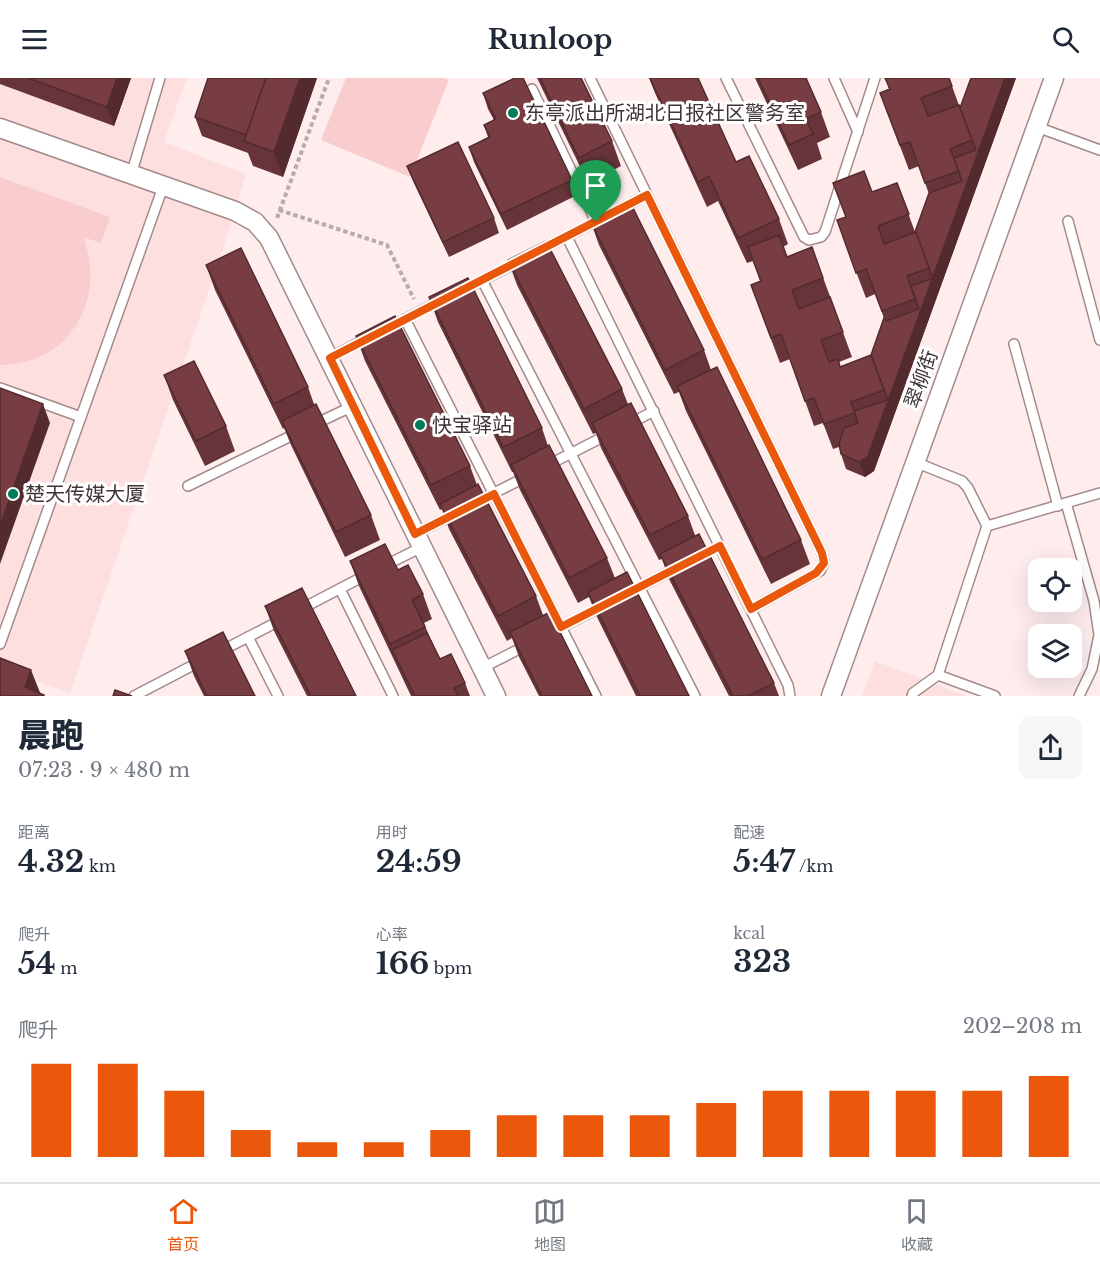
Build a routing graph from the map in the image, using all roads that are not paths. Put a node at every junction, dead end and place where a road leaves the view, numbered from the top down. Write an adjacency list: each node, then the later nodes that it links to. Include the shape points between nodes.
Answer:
1 (160, 78): 12 (lane)
2 (590, 78): 14 (lane)
3 (726, 78): 10 (lane, via 804,237 809,240 825,232)
4 (834, 78): 10 (lane)
5 (875, 78): 10 (lane)
6 (1054, 78): 8 (street, 翠柳街)
7 (532, 89): 16 (lane)
8 (1037, 127): 11 (lane); 30 (street, 翠柳街)
9 (0, 128): 12 (street)
10 (858, 132)
11 (1100, 150)
12 (131, 175): 13 (street)
13 (163, 187): 24 (street, via 246,215 269,238); 28 (lane)
14 (647, 195): 16 (lane); 46 (lane, via 824,558 816,573)
15 (1068, 221): 22 (lane)
16 (596, 222): 17 (lane)
17 (567, 237): 18 (lane); 27 (lane)
18 (535, 253)
19 (525, 258): 20 (lane)
20 (482, 280): 21 (lane); 29 (lane)
21 (405, 319): 24 (lane); 33 (lane)
22 (1100, 340)
23 (1014, 344): 35 (lane)
24 (330, 358): 26 (street)
25 (0, 388): 28 (lane)
26 (353, 406): 31 (lane); 38 (street)
27 (654, 411): 29 (lane); 39 (lane)
28 (81, 417): 51 (lane)
29 (571, 454): 33 (lane); 42 (lane)
30 (915, 462): 37 (lane, via 962,481); 63 (street, 翠柳街)
31 (188, 486)
32 (1100, 493): 35 (lane)
33 (494, 494): 34 (lane); 47 (lane)
34 (484, 499)
35 (1062, 505): 37 (lane); 66 (lane, via 1094,601 1100,634 1092,669)
36 (464, 509): 38 (lane)
37 (987, 526): 55 (lane)
38 (419, 540): 43 (lane); 54 (street)
39 (720, 546): 40 (lane); 46 (lane)
40 (710, 551)
41 (690, 561): 42 (lane)
42 (639, 587): 44 (lane); 61 (lane)
43 (340, 589): 49 (lane); 58 (lane)
44 (630, 592)
45 (610, 602): 47 (lane)
46 (751, 609): 62 (lane, via 789,685)
47 (561, 627): 48 (lane); 60 (lane)
48 (551, 632)
49 (248, 637): 52 (lane); 57 (lane)
50 (531, 642): 54 (lane)
51 (0, 644)
52 (217, 653)
53 (207, 658): 56 (lane)
54 (482, 668): 59 (street)
55 (938, 675): 64 (lane); 65 (lane)
56 (134, 696)
57 (278, 696)
58 (393, 696)
59 (496, 696)
60 (596, 696)
61 (695, 696)
62 (790, 696)
63 (831, 696)
64 (912, 696)
65 (995, 696)
66 (1079, 696)

